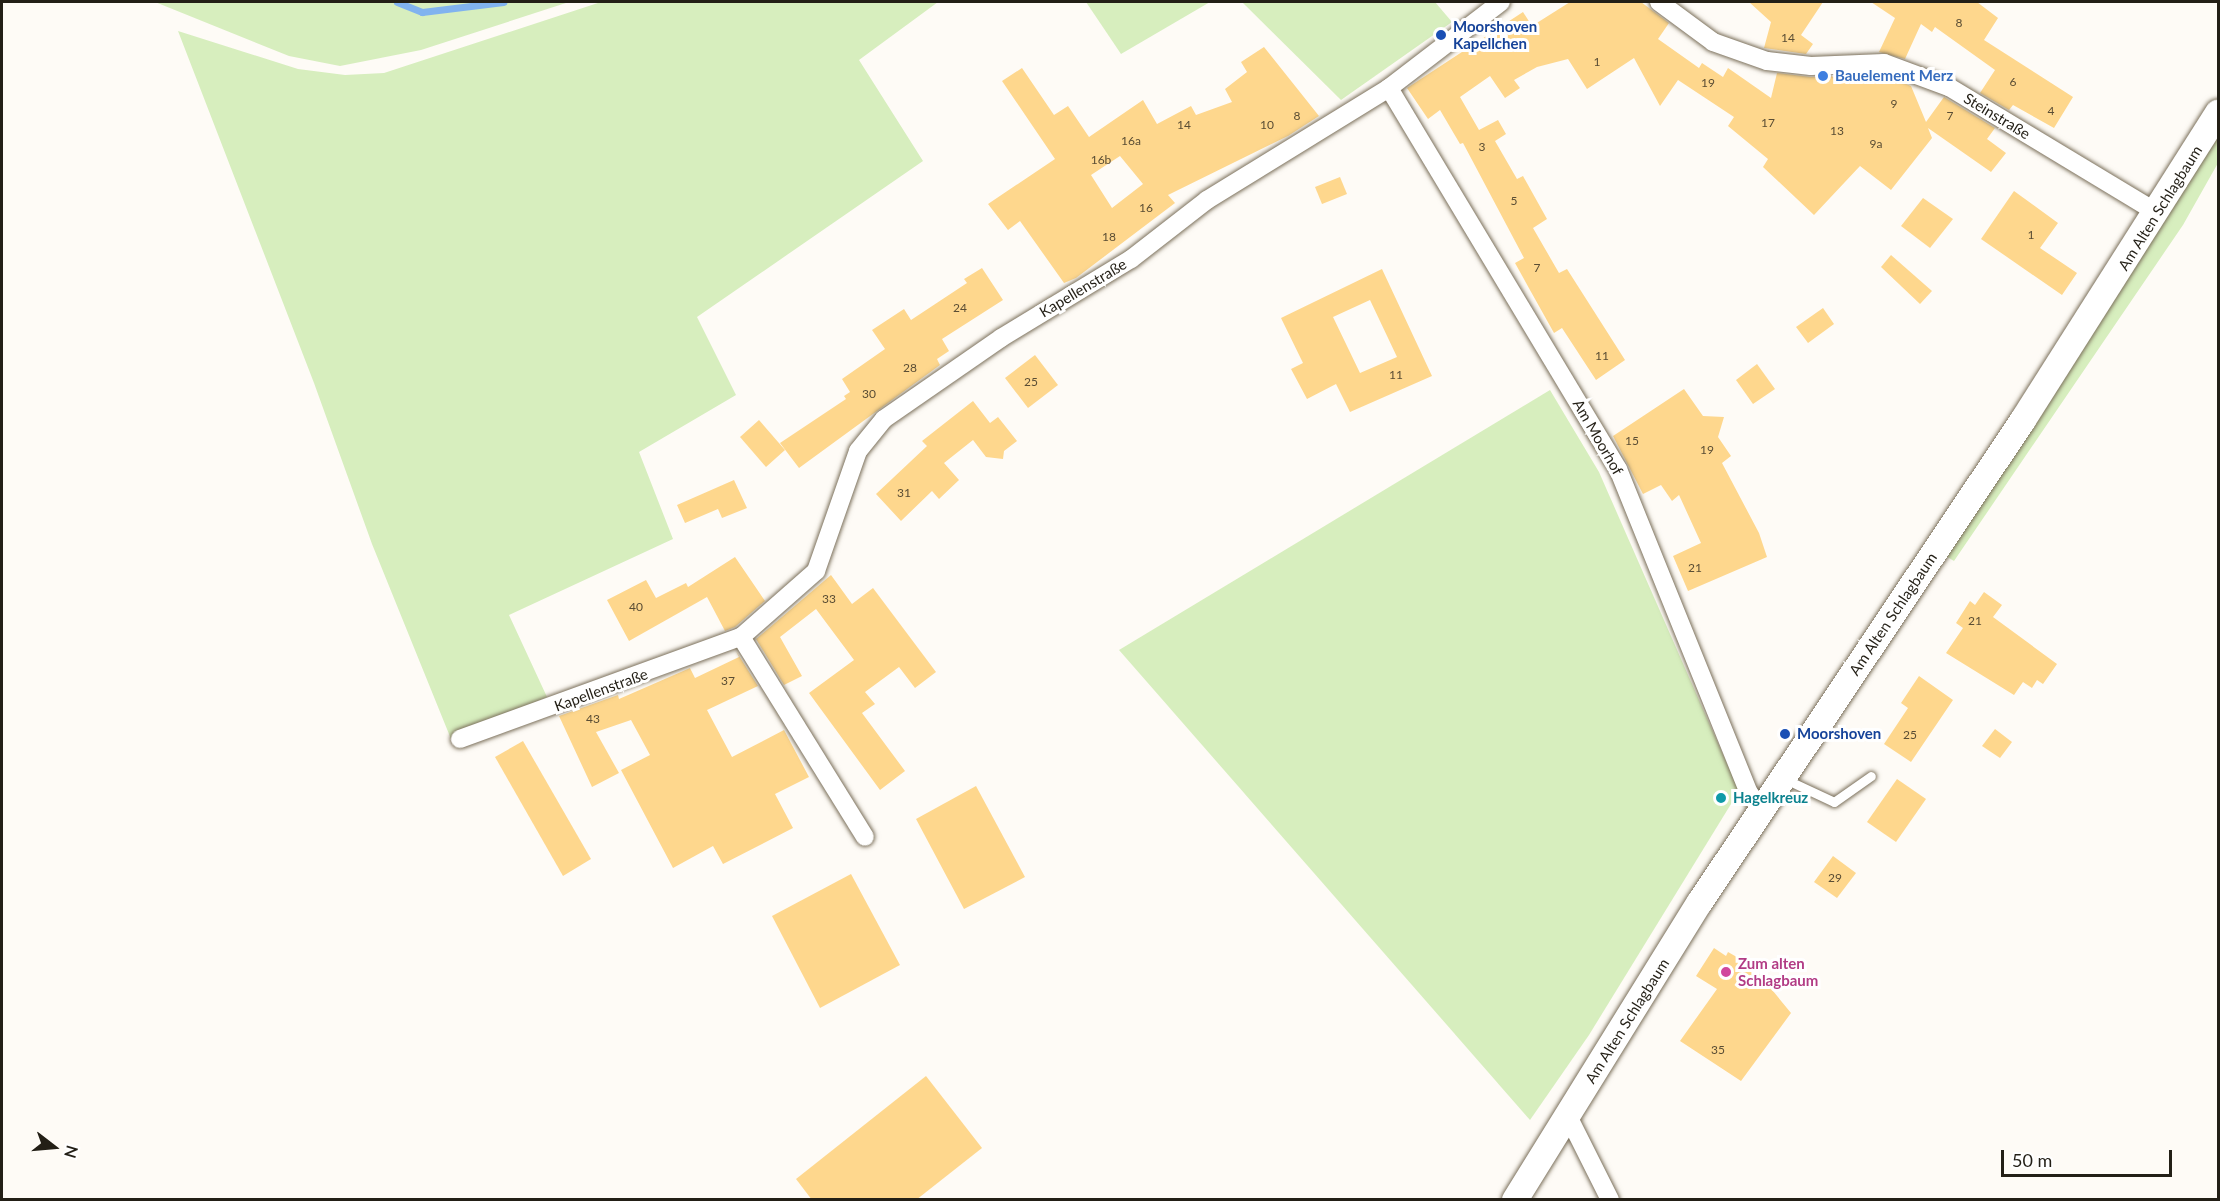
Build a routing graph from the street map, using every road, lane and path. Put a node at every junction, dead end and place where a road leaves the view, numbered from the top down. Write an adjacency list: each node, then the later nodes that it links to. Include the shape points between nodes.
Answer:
1 (1501, 2): 3 (street, Kapellenstraße)
2 (1659, 2): 5 (street, Steinstraße, via 1713,42 1767,61 1811,66 1884,63 1949,87)
3 (1389, 88): 6 (street, Kapellenstraße, via 1207,200 1131,259 1001,338 884,419 858,451 816,571); 10 (street, Am Moorhof, via 1618,469 1749,793)
4 (2218, 113): 5 (main road, Am Alten Schlagbaum)
5 (2158, 213): 9 (main road, Am Alten Schlagbaum)
6 (741, 637): 7 (street, Kapellenstraße); 11 (street)
7 (460, 740)
8 (1871, 776): 9 (lane, via 1834,802)
9 (1783, 778): 10 (main road, Am Alten Schlagbaum)
10 (1762, 810): 12 (main road, Am Alten Schlagbaum)
11 (865, 837)
12 (1568, 1116): 13 (main road, Am Alten Schlagbaum); 14 (street)
13 (1515, 1200)
14 (1610, 1200)

